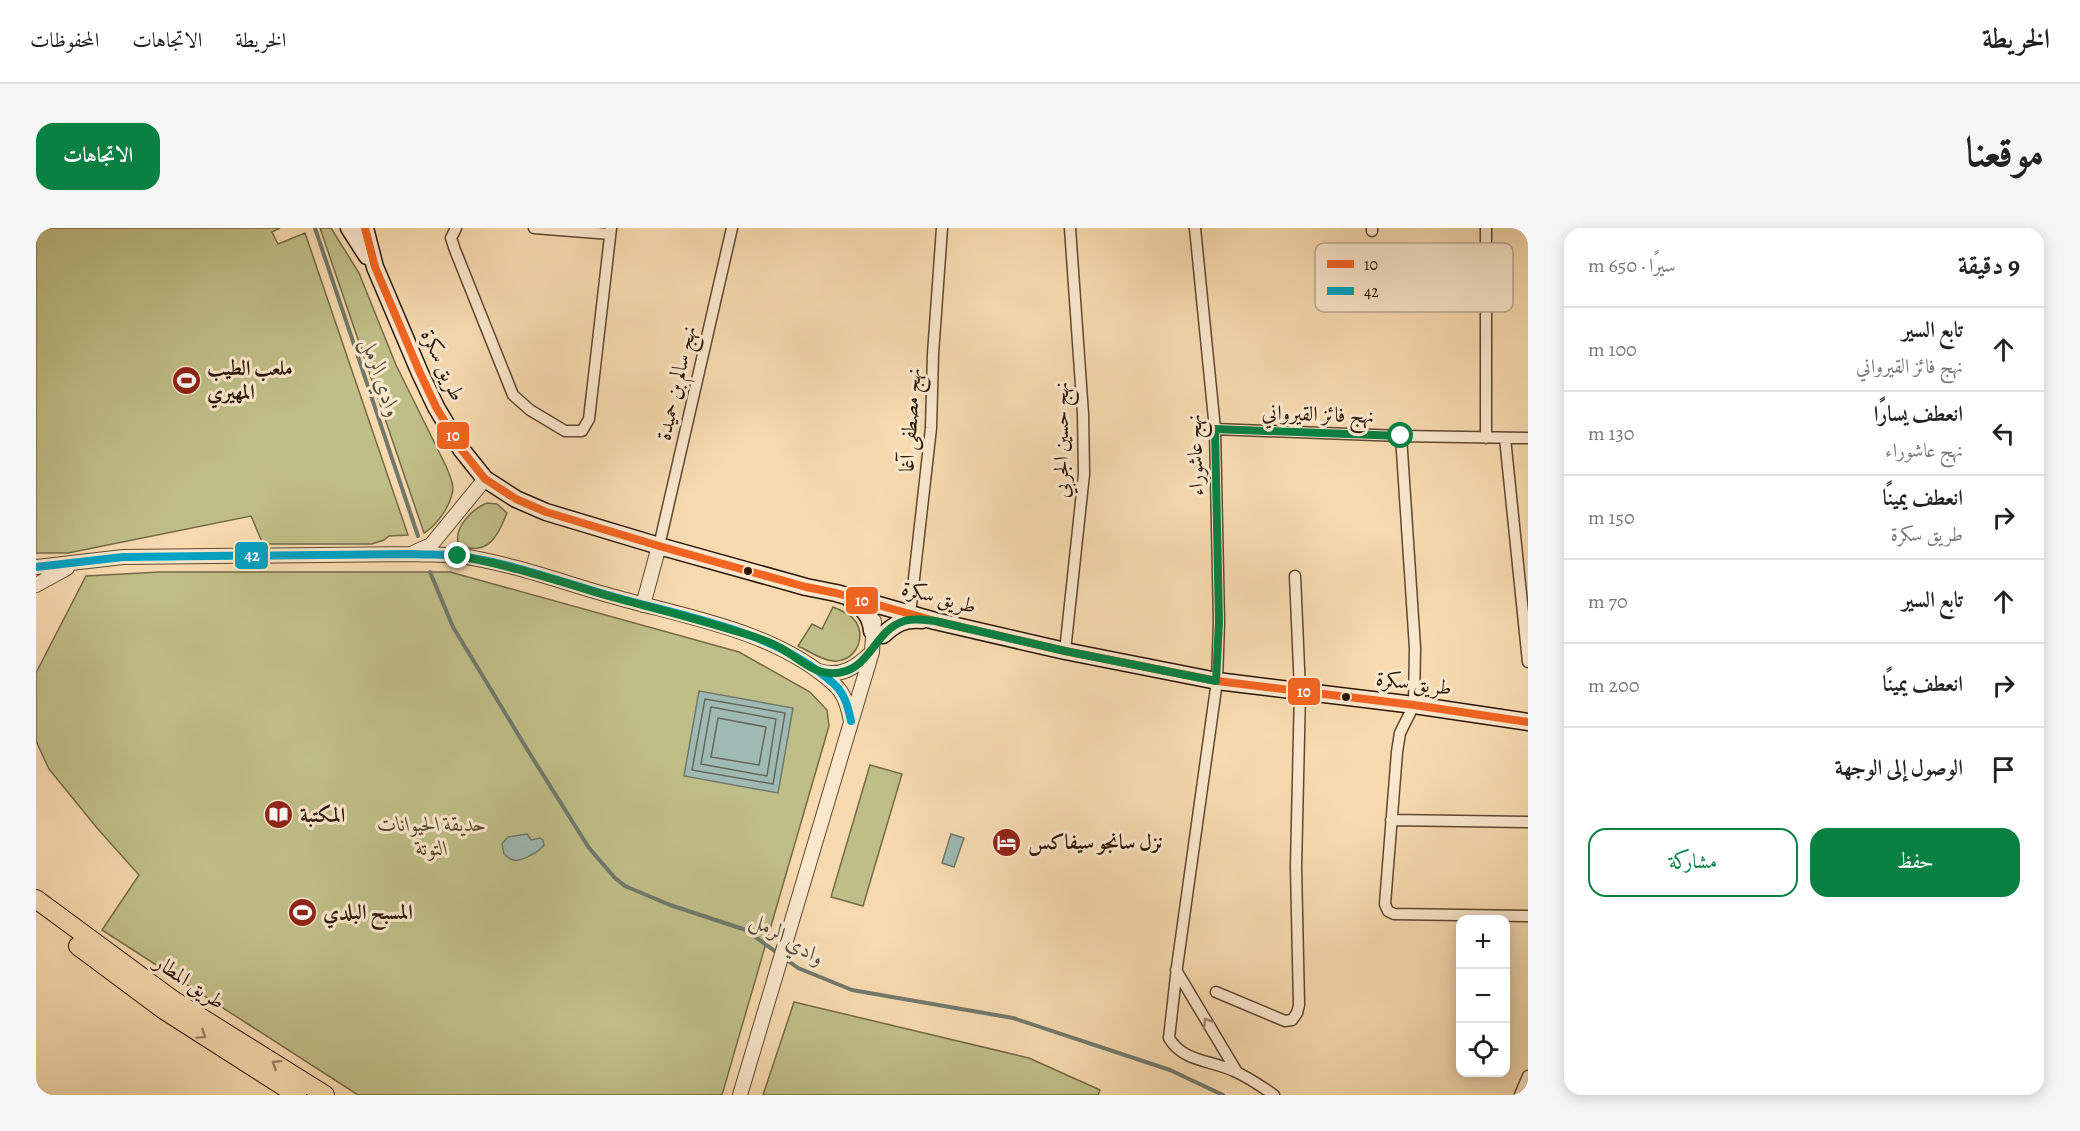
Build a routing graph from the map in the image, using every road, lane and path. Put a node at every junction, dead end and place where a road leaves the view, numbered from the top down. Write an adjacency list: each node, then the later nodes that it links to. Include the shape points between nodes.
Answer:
1 (349, 228): 10 (main road)
2 (364, 228): 10 (main road)
3 (456, 228): 9 (street, via 451,238 455,250 513,395 530,411 565,431 582,431 589,419)
4 (534, 228): 9 (street)
5 (732, 228): 19 (street, نهج سالم بن حميدة)
6 (942, 228): 29 (street, نهج مصطفى آغا, via 931,428)
7 (1071, 228): 32 (street, نهج حسين الجربي, via 1084,474)
8 (1195, 228): 12 (street, نهج عاشوراء)
9 (611, 231)
10 (375, 267): 17 (main road, طريق سكرة, via 436,407 466,458)
11 (1486, 312): 14 (street)
12 (1215, 429): 13 (street, نهج فائز القيرواني); 36 (street, نهج عاشوراء, via 1219,622)
13 (1401, 436): 14 (street, نهج فائز القيرواني); 38 (street)
14 (1486, 438): 15 (street, نهج فائز القيرواني)
15 (1505, 438): 16 (street, نهج فائز القيرواني); 34 (street)
16 (1528, 438)
17 (485, 479): 18 (street); 19 (main road, طريق سكرة, via 546,512)
18 (446, 527): 20 (street, via 431,545); 21 (street, via 448,544)
19 (659, 546): 26 (main road, طريق سكرة); 27 (street)
20 (411, 554): 21 (street); 22 (street, via 123,557)
21 (458, 556): 27 (street, via 512,567)
22 (82, 561): 23 (street); 25 (street)
23 (36, 567)
24 (1295, 576): 37 (street)
25 (36, 585)
26 (836, 592): 28 (main road, طريق سكرة); 31 (main road, via 859,604)
27 (643, 605): 35 (street, via 779,647)
28 (884, 606): 29 (main road, طريق سكرة); 31 (street)
29 (910, 614): 30 (main road, طريق سكرة)
30 (935, 621): 31 (main road, via 904,621); 32 (main road, طريق سكرة)
31 (877, 633): 33 (street)
32 (1065, 651): 36 (main road, طريق سكرة)
33 (872, 652): 35 (street, via 852,669 840,673); 39 (street)
34 (1528, 662)
35 (815, 669): 39 (street, via 844,695)
36 (1216, 681): 37 (main road, طريق سكرة); 46 (street, نهج عاشوراء)
37 (1300, 691): 38 (main road, طريق سكرة); 47 (street, via 1297,1013 1292,1020 1285,1021)
38 (1414, 705): 40 (main road, طريق سكرة); 41 (street, via 1400,733)
39 (851, 721): 52 (street)
40 (1528, 722)
41 (1391, 820): 42 (street); 45 (street, via 1385,904 1388,911)
42 (1528, 822)
43 (36, 899): 51 (main road, طريق المطار, one-way to 43, via 173,1000)
44 (36, 914): 50 (main road, طريق المطار, one-way to 50, via 165,1010)
45 (1528, 916)
46 (1176, 970): 48 (street, one-way to 46); 48 (street, نهج عاشوراء, via 1169,1038 1174,1047 1189,1057)
47 (1216, 992)
48 (1237, 1072): 53 (street)
49 (1528, 1076): 54 (street)
50 (297, 1095)
51 (325, 1095)
52 (740, 1095)
53 (1274, 1095)
54 (1520, 1095)

